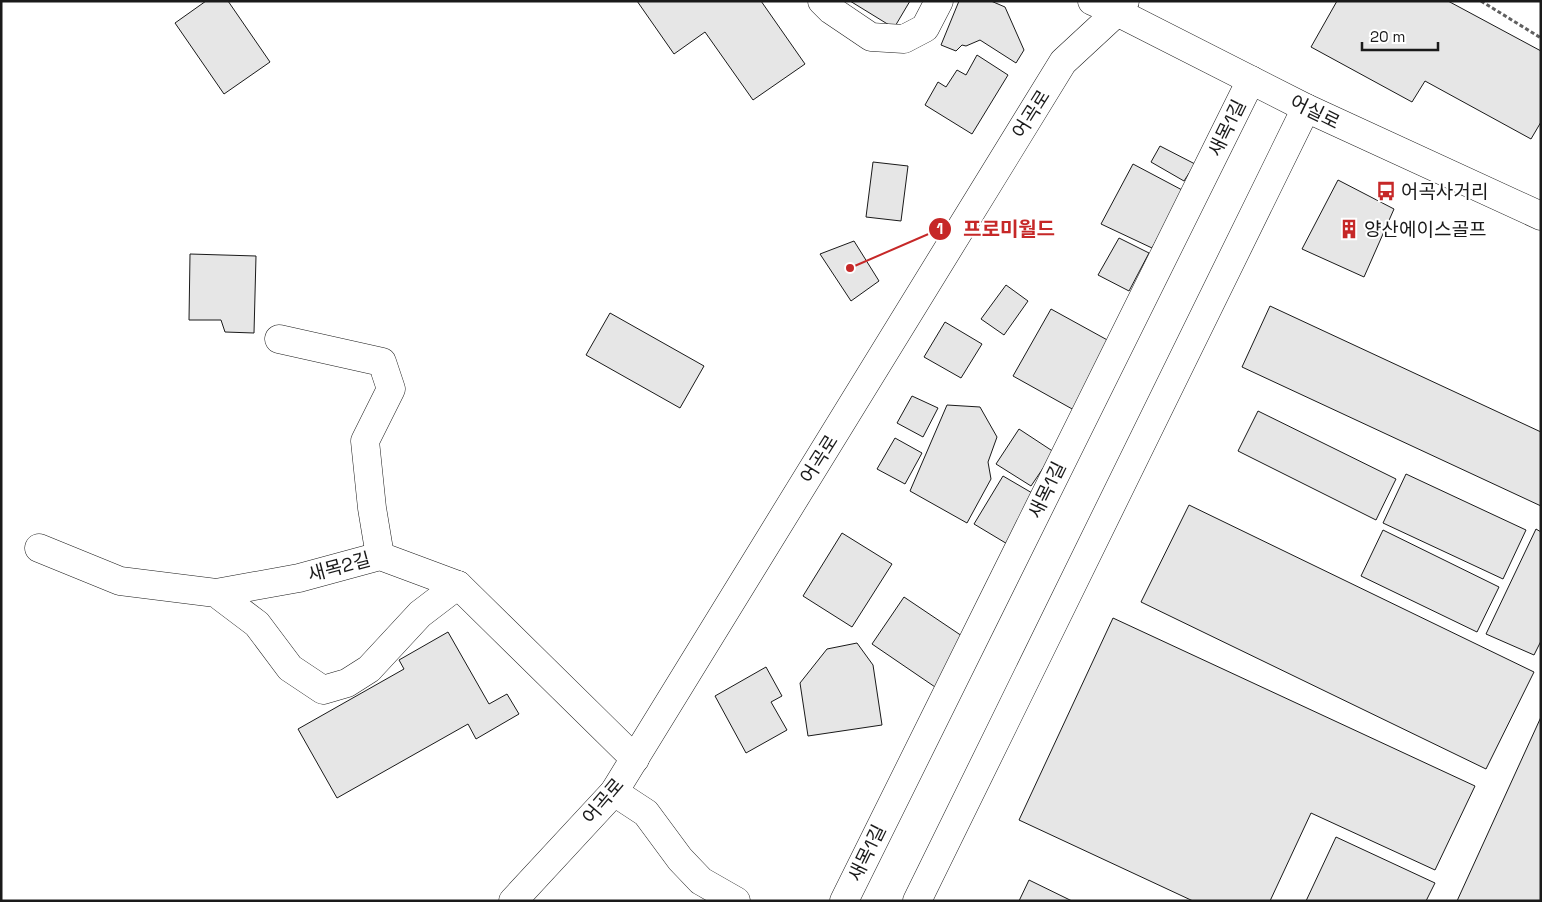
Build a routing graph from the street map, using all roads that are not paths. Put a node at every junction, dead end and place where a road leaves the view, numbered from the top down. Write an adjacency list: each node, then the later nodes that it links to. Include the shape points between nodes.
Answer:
1 (822, 1): 2 (street, via 871,37 904,40 925,28)
2 (939, 1)
3 (1092, 1): 4 (street, 어실로)
4 (1121, 7): 5 (street, 어실로); 13 (street, 어곡로, via 1063,62)
5 (1251, 80): 6 (street, 어실로); 17 (street, 새목1길)
6 (1306, 108): 7 (street, 어실로); 18 (street)
7 (1541, 216)
8 (279, 339): 10 (street, via 382,362 391,389 365,441)
9 (39, 548): 12 (street, 새목2길, via 120,581)
10 (380, 556): 11 (street, 새목2길); 12 (street, 새목2길, via 299,578)
11 (458, 585): 12 (street, via 420,614 369,669 347,683 323,690 290,668 256,624); 13 (street, 새목2길)
12 (216, 593)
13 (634, 759): 14 (street, 어곡로)
14 (614, 792): 15 (street, 어곡로); 16 (street, via 646,813 680,859 701,880)
15 (513, 901)
16 (736, 901)
17 (844, 901)
18 (917, 901)

